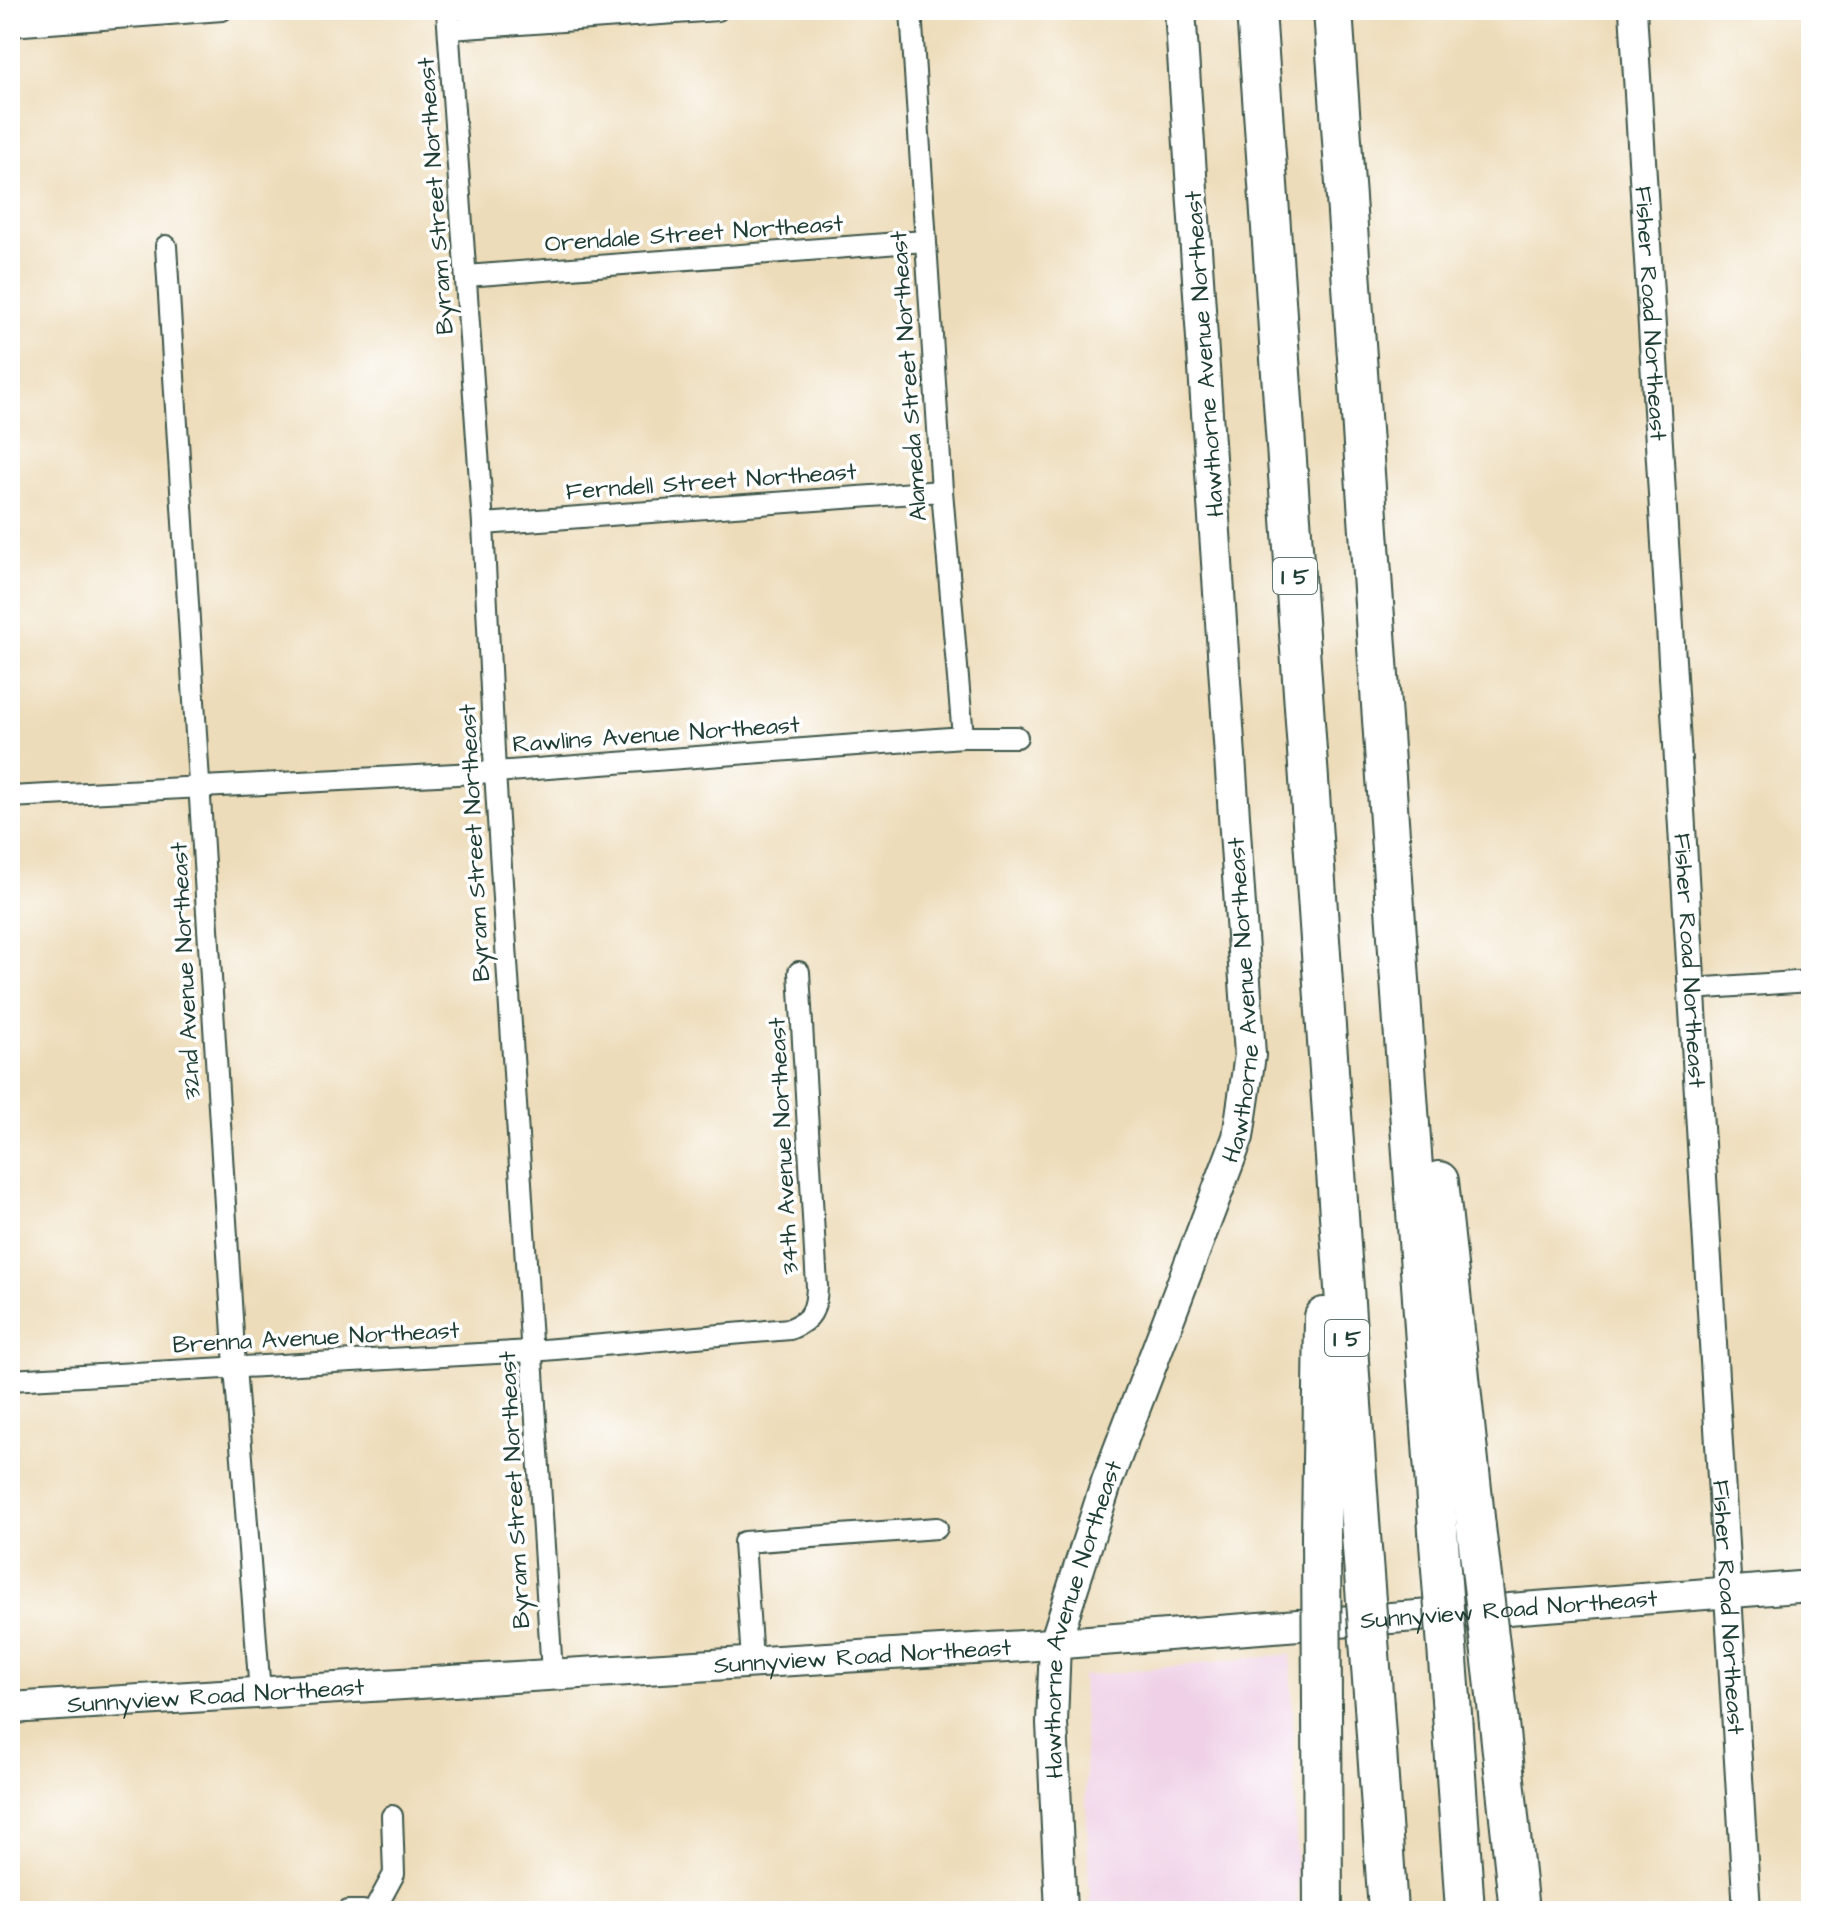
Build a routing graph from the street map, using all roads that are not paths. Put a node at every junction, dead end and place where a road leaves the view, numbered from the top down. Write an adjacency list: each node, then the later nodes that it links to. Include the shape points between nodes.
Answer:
1 (222, 10): 9 (street)
2 (718, 10): 8 (street)
3 (911, 10): 10 (street, Alameda Street Northeast)
4 (1180, 10): 32 (main road, Hawthorne Avenue Northeast, via 1250,1055 1238,1137 1107,1481)
5 (1256, 10): 24 (highway, I 5)
6 (1333, 10): 19 (highway)
7 (1633, 10): 23 (street, Fisher Road Northeast)
8 (449, 19): 12 (street, Byram Street Northeast)
9 (10, 26)
10 (925, 241): 12 (street, Orendale Street Northeast); 13 (street, Alameda Street Northeast)
11 (166, 246): 18 (street, 32nd Avenue Northeast)
12 (466, 276): 14 (street, Byram Street Northeast)
13 (942, 491): 14 (street, Ferndell Street Northeast); 15 (street, Alameda Street Northeast)
14 (483, 524): 17 (street, Byram Street Northeast)
15 (963, 737): 16 (street, Rawlins Avenue Northeast); 17 (street, Rawlins Avenue Northeast)
16 (1017, 737)
17 (495, 772): 18 (street, Rawlins Avenue Northeast); 26 (street, Byram Street Northeast)
18 (200, 786): 20 (street, Rawlins Avenue Northeast); 27 (street, 32nd Avenue Northeast)
19 (1387, 787): 44 (highway, bridge); 45 (highway, bridge, via 1421,963 1434,1133)
20 (10, 797)
21 (799, 972): 25 (street, 34th Avenue Northeast, via 817,1287)
22 (1811, 981): 23 (street)
23 (1691, 989): 31 (street, Fisher Road Northeast)
24 (1334, 1142): 42 (highway, bridge, via 1323,1331); 43 (highway, I 5, bridge)
25 (812, 1315): 26 (street, Brenna Avenue Northeast, via 790,1329)
26 (532, 1351): 27 (street, Brenna Avenue Northeast); 34 (street, Byram Street Northeast)
27 (235, 1367): 28 (street, Brenna Avenue Northeast); 35 (street, 32nd Avenue Northeast)
28 (10, 1380)
29 (937, 1528): 33 (street, via 744,1542)
30 (1811, 1586): 31 (main road, Sunnyview Road Northeast)
31 (1726, 1592): 32 (main road, Sunnyview Road Northeast); 46 (street, Fisher Road Northeast)
32 (1055, 1643): 33 (main road, Sunnyview Road Northeast); 41 (main road, Hawthorne Avenue Northeast, via 1052,1723)
33 (752, 1661): 34 (main road, Sunnyview Road Northeast)
34 (552, 1673): 35 (main road, Sunnyview Road Northeast)
35 (260, 1693): 36 (main road, Sunnyview Road Northeast)
36 (10, 1708)
37 (392, 1816): 40 (street, via 394,1874)
38 (348, 1911): 39 (street)
39 (363, 1911)
40 (374, 1911)
41 (1061, 1911)
42 (1323, 1911)
43 (1388, 1911)
44 (1465, 1911)
45 (1519, 1911)
46 (1747, 1911)

